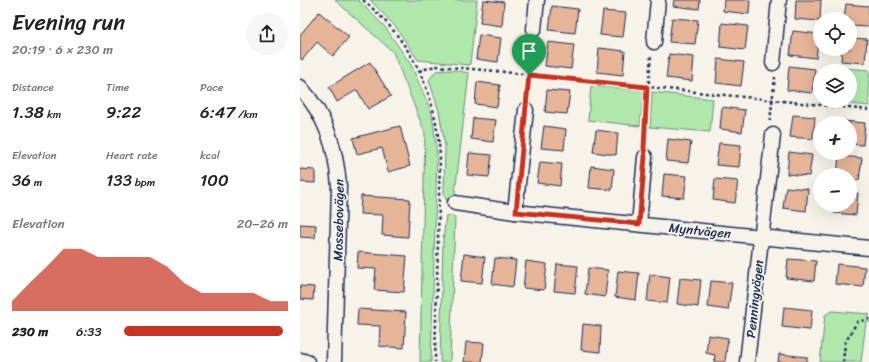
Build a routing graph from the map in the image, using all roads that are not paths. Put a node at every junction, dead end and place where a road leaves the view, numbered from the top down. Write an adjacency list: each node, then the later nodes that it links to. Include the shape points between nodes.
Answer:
1 (537, 0): 4 (street)
2 (658, 0): 5 (street)
3 (779, 0): 6 (street)
4 (534, 29)
5 (654, 42)
6 (774, 60)
7 (300, 87): 18 (street, Mossebovägen, via 314,103 329,133 337,159 340,186)
8 (526, 110): 12 (street)
9 (772, 139): 14 (street)
10 (645, 157): 13 (street)
11 (455, 203): 12 (street, Myntvägen)
12 (516, 212): 13 (street, Myntvägen)
13 (639, 224): 14 (street, Myntvägen)
14 (760, 237): 15 (street, Myntvägen); 19 (street, Penningvägen)
15 (869, 248)
16 (300, 360): 17 (street)
17 (307, 362)
18 (334, 362)
19 (747, 362)

